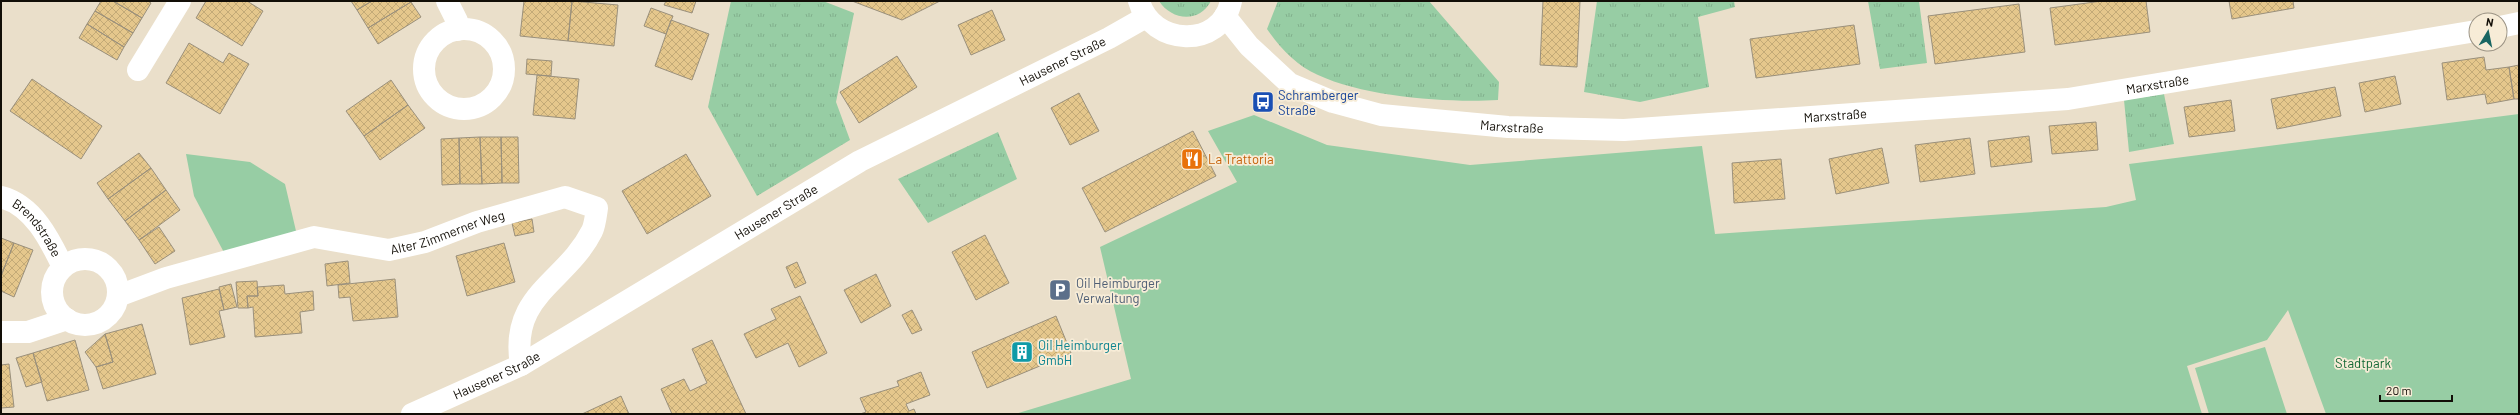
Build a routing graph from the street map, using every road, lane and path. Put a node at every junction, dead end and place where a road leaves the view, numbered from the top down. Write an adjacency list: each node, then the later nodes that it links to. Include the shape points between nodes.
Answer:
1 (180, 1): 9 (main road)
2 (447, 1): 7 (main road, via 457,21)
3 (1228, 8): 4 (main road, via 1216,26 1192,37 1166,34 1154,27); 8 (main road, Marxstraße, via 1249,46 1290,84 1332,102 1381,115 1508,127 1624,130 2068,100)
4 (1142, 9): 15 (main road, Hausener Straße, via 1109,38 860,162)
5 (2519, 24): 6 (main road)
6 (2508, 26)
7 (457, 30)
8 (2468, 32)
9 (138, 70)
10 (1, 197): 11 (main road, Brendstraße, via 14,201 46,232)
11 (63, 267): 12 (main road, Brendstraße, via 73,261 95,260 106,265 118,284); 13 (main road, Brendstraße, via 57,275 52,294 60,313)
12 (118, 296): 13 (main road, via 111,313 95,323 85,325); 15 (main road, Alter Zimmerner Weg, via 170,277 314,237 389,250 425,242 477,222 565,197 597,208 593,230 583,246 534,298 522,325 517,345)
13 (67, 319): 14 (main road, via 28,332)
14 (1, 332)
15 (521, 365): 16 (main road, Hausener Straße)
16 (412, 414)

